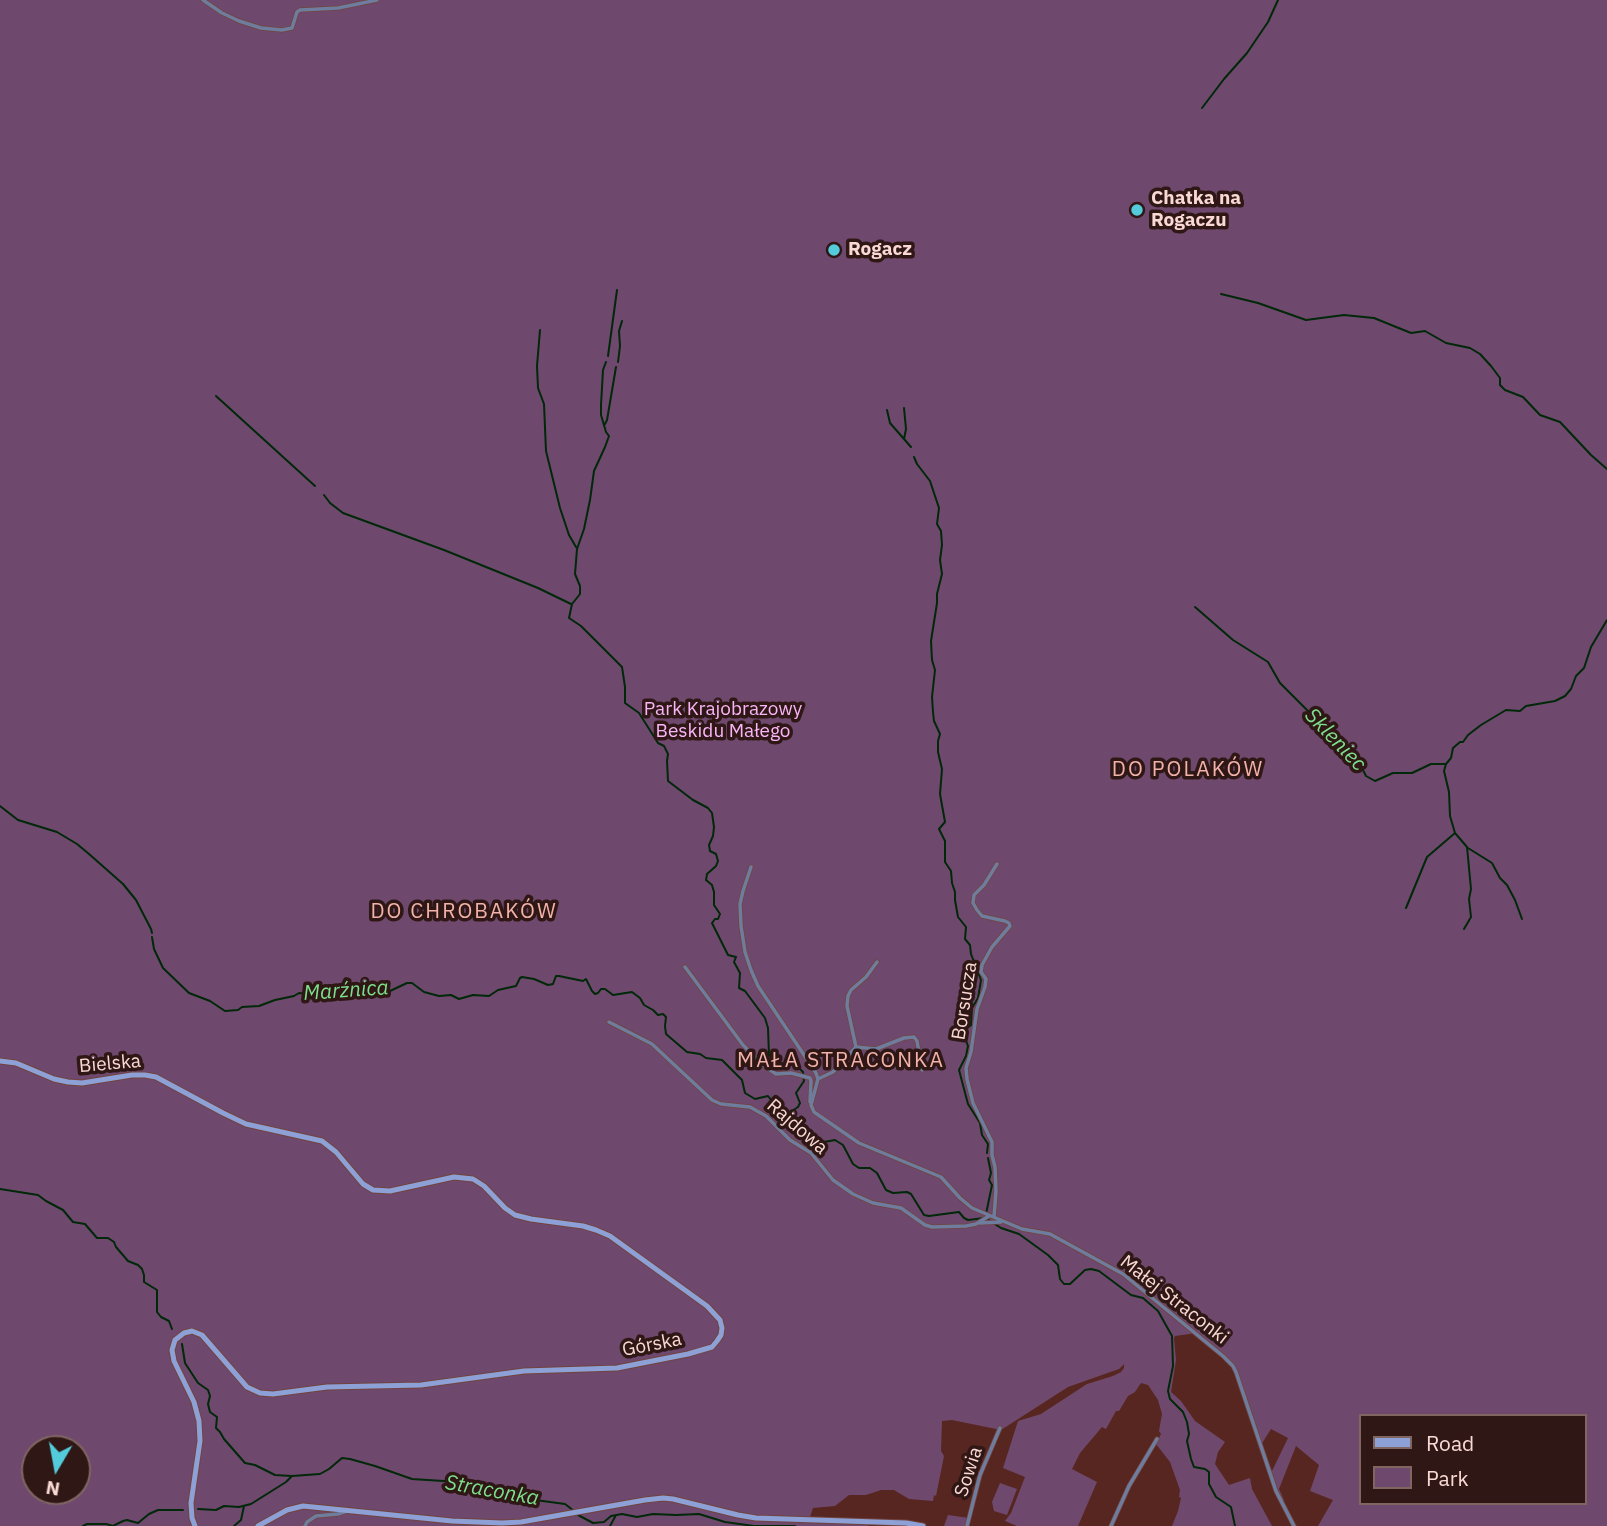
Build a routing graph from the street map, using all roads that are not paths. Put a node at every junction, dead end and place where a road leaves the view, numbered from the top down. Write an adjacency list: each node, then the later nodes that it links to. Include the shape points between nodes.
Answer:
1 (202, 0): 2 (street, via 252,26 282,30 292,28 300,10)
2 (377, 0)
3 (997, 864): 14 (street, Borsucza, via 973,903 982,916 1005,920 1010,926 982,965 985,987 966,1068 973,1103 992,1142 996,1191)
4 (751, 867): 11 (street, via 740,915 751,970)
5 (877, 962): 8 (street, via 848,996)
6 (685, 967): 13 (street, via 753,1056 773,1073 808,1077)
7 (609, 1023): 16 (street, Rajdowa, via 652,1044 712,1100 766,1115 853,1194 901,1208 925,1226 957,1228)
8 (856, 1047): 10 (street, via 876,1049 914,1037); 11 (street, via 833,1072)
9 (0, 1061): 12 (street, Bielska, via 68,1082 145,1074)
10 (922, 1070)
11 (818, 1079): 13 (street)
12 (182, 1090): 20 (street, Górska, via 252,1126 322,1142 373,1190 469,1178 515,1215 602,1232 707,1306 719,1317 722,1328 709,1348 617,1368 524,1371 421,1385 327,1387 272,1394 247,1387 202,1335 184,1333 172,1350 199,1421 191,1507)
13 (811, 1105): 14 (street, Małej Straconki, via 817,1115 859,1143 941,1177 967,1205)
14 (990, 1217): 15 (street, Małej Straconki); 16 (street, Rajdowa)
15 (1003, 1222): 16 (street, Rajdowa); 26 (street, Małej Straconki, via 1050,1234 1123,1274 1230,1362 1276,1491)
16 (978, 1223)
17 (1000, 1428): 24 (street, Sowia, via 980,1475)
18 (1157, 1439): 25 (street)
19 (349, 1510): 21 (street, via 298,1507); 22 (street, via 316,1516); 23 (street, via 521,1522 663,1498 757,1518)
20 (195, 1526)
21 (258, 1526)
22 (305, 1526)
23 (923, 1526)
24 (967, 1526)
25 (1111, 1526)
26 (1294, 1526)

